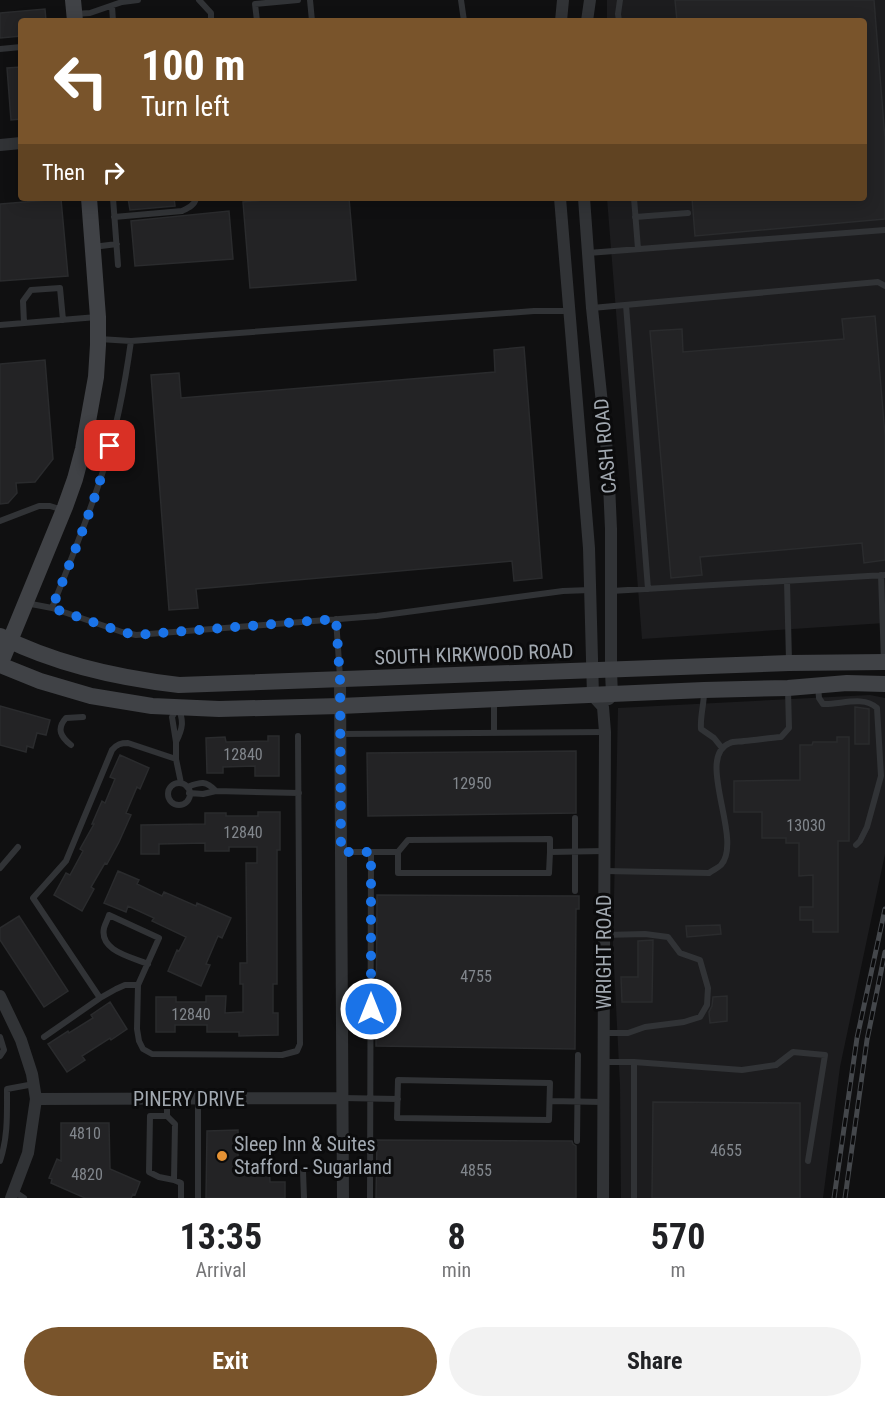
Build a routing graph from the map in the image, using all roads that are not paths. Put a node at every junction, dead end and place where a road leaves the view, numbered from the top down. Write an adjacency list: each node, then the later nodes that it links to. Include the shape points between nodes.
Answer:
1 (138, 0): 10 (lane)
2 (199, 0): 13 (lane)
3 (298, 0): 9 (lane)
4 (310, 0): 15 (lane)
5 (461, 0): 16 (lane)
6 (563, 0): 17 (street)
7 (590, 0): 18 (street)
8 (620, 0): 19 (lane)
9 (255, 2): 14 (lane)
10 (112, 6): 11 (lane); 12 (lane)
11 (74, 12)
12 (113, 18)
13 (211, 18)
14 (257, 18)
15 (312, 18)
16 (464, 18)
17 (561, 18)
18 (587, 18)
19 (619, 18)
20 (18, 47): 21 (lane)
21 (0, 49)
22 (18, 143): 23 (street)
23 (0, 145)
24 (89, 201): 35 (main road)
25 (113, 201): 31 (lane)
26 (195, 201): 31 (lane, via 182,211)
27 (560, 201): 42 (street, CASH ROAD)
28 (584, 201): 37 (street, CASH ROAD)
29 (634, 201): 32 (lane)
30 (688, 213): 32 (lane)
31 (114, 217): 34 (lane)
32 (635, 217): 36 (lane)
33 (885, 230): 36 (lane)
34 (117, 244): 35 (lane); 38 (lane)
35 (92, 247): 43 (main road)
36 (638, 249): 37 (lane)
37 (588, 253): 41 (street, CASH ROAD)
38 (118, 266)
39 (885, 286): 40 (lane, via 878,282)
40 (626, 305): 41 (lane); 53 (lane)
41 (592, 308): 42 (street); 55 (street, CASH ROAD, via 608,461)
42 (569, 311): 48 (lane); 54 (street, CASH ROAD)
43 (98, 317): 44 (lane); 47 (main road)
44 (63, 320): 45 (lane); 45 (lane, via 60,288 31,290 23,301)
45 (24, 323): 46 (lane)
46 (0, 325)
47 (98, 339): 48 (lane); 49 (main road, via 96,377 83,449)
48 (131, 341): 57 (lane, via 126,382 105,467)
49 (64, 510): 50 (lane, via 39,506); 56 (main road)
50 (0, 521)
51 (883, 575): 52 (lane); 61 (lane)
52 (787, 581): 53 (lane); 62 (lane)
53 (648, 589): 55 (lane)
54 (590, 590): 58 (lane); 65 (street, CASH ROAD)
55 (611, 591): 66 (street, CASH ROAD)
56 (26, 603): 57 (lane); 59 (main road)
57 (52, 608): 58 (lane, via 136,635)
58 (336, 619): 67 (lane)
59 (5, 639): 64 (main road); 70 (main road, SOUTH KIRKWOOD ROAD, via 109,674)
60 (839, 662): 61 (main road, SOUTH KIRKWOOD ROAD); 63 (main road, SOUTH KIRKWOOD ROAD); 68 (main road)
61 (885, 662)
62 (789, 663): 63 (main road, SOUTH KIRKWOOD ROAD); 66 (main road, SOUTH KIRKWOOD ROAD); 72 (main road)
63 (817, 663): 71 (main road)
64 (0, 665): 77 (main road, via 91,696)
65 (591, 671): 66 (main road, SOUTH KIRKWOOD ROAD); 67 (main road, SOUTH KIRKWOOD ROAD); 74 (street, WRIGHT ROAD)
66 (611, 671): 74 (street, CASH ROAD)
67 (340, 680): 70 (main road, SOUTH KIRKWOOD ROAD); 76 (street)
68 (840, 683): 69 (main road); 71 (main road)
69 (885, 684)
70 (179, 685): 77 (main road)
71 (818, 685): 72 (main road); 90 (lane, via 822,704 863,702 877,708 880,776 867,827)
72 (788, 688): 73 (main road); 84 (lane, via 789,728 781,737 730,743)
73 (704, 690): 74 (main road); 84 (lane, via 701,729)
74 (602, 699): 75 (main road); 79 (street, WRIGHT ROAD)
75 (494, 700): 76 (main road); 80 (lane)
76 (340, 706): 77 (main road); 81 (street)
77 (178, 708): 85 (lane, via 172,717)
78 (83, 717): 83 (lane, via 66,718 60,727 62,738)
79 (605, 732): 80 (lane); 93 (street, WRIGHT ROAD)
80 (494, 733): 81 (lane)
81 (341, 734): 94 (street)
82 (298, 736): 88 (lane)
83 (71, 745)
84 (722, 748): 99 (lane, via 717,759 717,778 727,852 722,865 709,873)
85 (176, 759): 86 (lane); 105 (lane, via 128,742 117,745 66,861 33,898)
86 (186, 788): 87 (lane, via 203,794); 87 (lane, via 201,782)
87 (216, 791): 88 (lane)
88 (299, 793): 103 (lane, via 297,1051 282,1055 152,1054 139,1041)
89 (575, 818): 92 (lane)
90 (856, 845)
91 (18, 847): 98 (lane)
92 (575, 851): 93 (lane); 97 (lane); 100 (lane)
93 (604, 851): 99 (street, WRIGHT ROAD)
94 (341, 852): 95 (lane); 116 (street)
95 (371, 852): 96 (lane); 120 (lane)
96 (398, 852): 97 (lane, via 408,840 550,839); 97 (lane, via 398,873 549,873)
97 (550, 852)
98 (0, 868)
99 (604, 871): 101 (street, WRIGHT ROAD)
100 (575, 891)
101 (604, 934): 106 (street, WRIGHT ROAD); 106 (lane, via 668,937 680,953 700,960 708,988 707,1005 699,1017 628,1033)
102 (147, 964): 102 (lane, via 159,938 109,915 105,943); 103 (lane)
103 (138, 985): 105 (lane, via 125,985)
104 (0, 996): 113 (street, via 21,1040)
105 (100, 998): 108 (lane)
106 (603, 1033): 111 (street, WRIGHT ROAD)
107 (0, 1037): 110 (lane, via 4,1050)
108 (44, 1037)
109 (578, 1055): 123 (lane)
110 (0, 1056)
111 (603, 1062): 112 (lane); 124 (street, WRIGHT ROAD)
112 (634, 1062): 128 (lane, via 742,1070 776,1065 792,1052 825,1055); 138 (lane)
113 (34, 1084): 114 (lane); 117 (street)
114 (7, 1089): 115 (lane); 127 (lane, via 5,1147)
115 (0, 1098)
116 (342, 1098): 119 (street, PINERY DRIVE); 120 (lane); 135 (street)
117 (36, 1099): 118 (street, PINERY DRIVE); 131 (street)
118 (167, 1099): 119 (street, PINERY DRIVE); 125 (lane)
119 (198, 1099): 133 (lane)
120 (370, 1099): 121 (lane); 136 (lane)
121 (398, 1099): 122 (lane, via 398,1080 550,1083); 122 (lane, via 398,1118 537,1120 549,1120)
122 (550, 1101): 123 (lane)
123 (577, 1101): 124 (lane); 126 (lane)
124 (603, 1102): 137 (street, WRIGHT ROAD)
125 (167, 1116): 130 (lane, via 175,1124); 130 (lane, via 150,1116 149,1172)
126 (577, 1142)
127 (0, 1161)
128 (808, 1161)
129 (303, 1171): 134 (lane)
130 (174, 1180): 132 (lane, via 181,1183)
131 (17, 1196)
132 (181, 1198)
133 (198, 1198)
134 (304, 1198)
135 (343, 1198)
136 (370, 1198)
137 (603, 1198)
138 (634, 1198)

